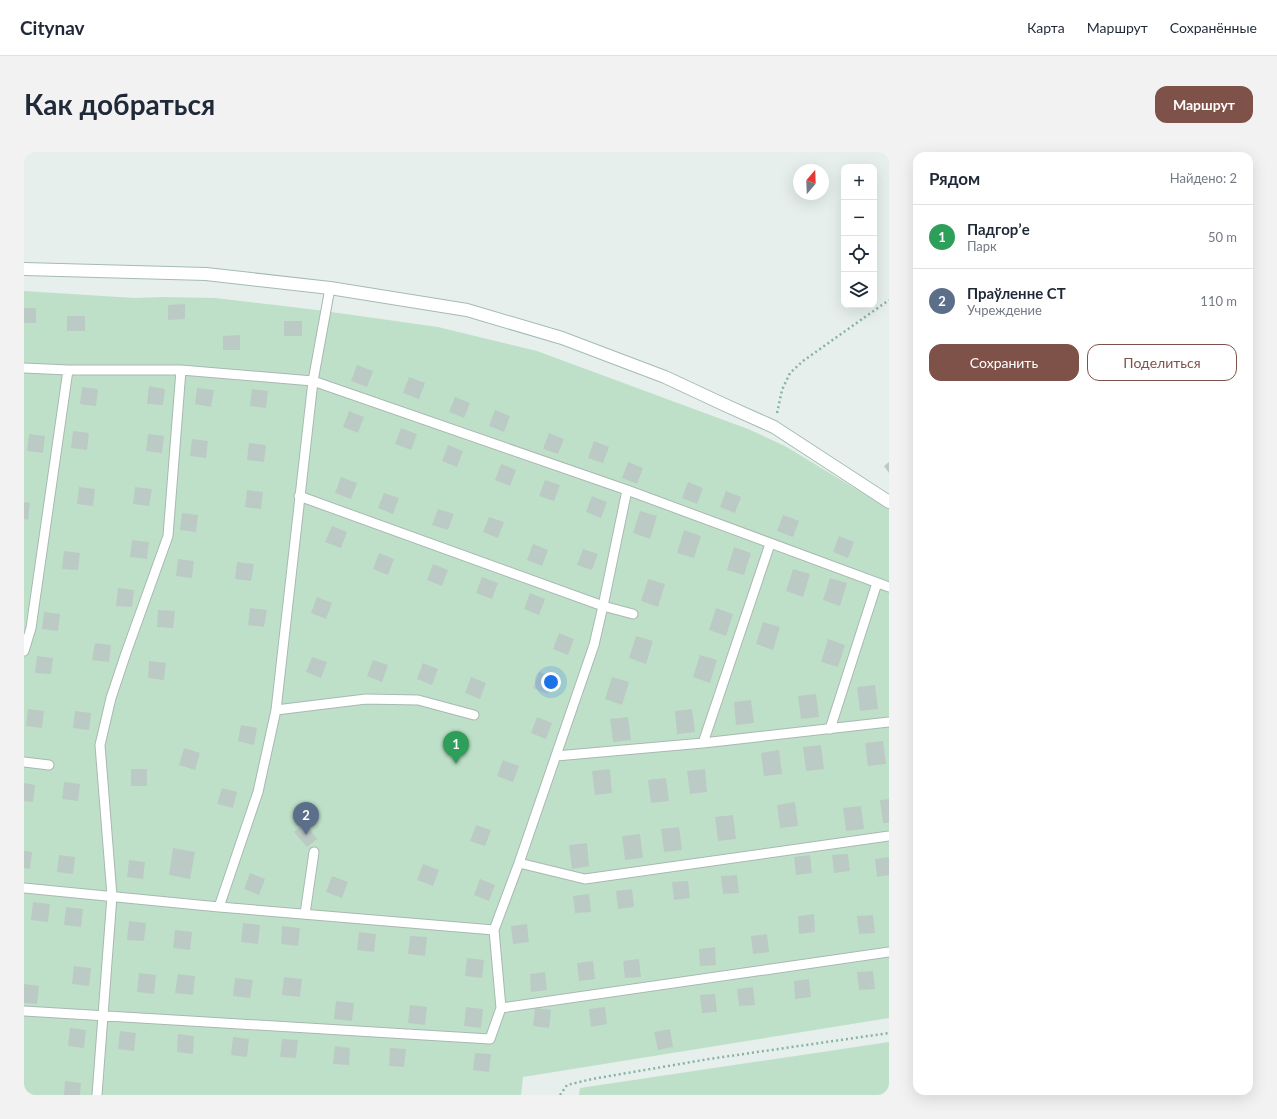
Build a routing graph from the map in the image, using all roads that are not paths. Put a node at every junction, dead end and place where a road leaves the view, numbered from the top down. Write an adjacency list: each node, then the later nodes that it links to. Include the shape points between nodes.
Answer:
1 (24, 269): 2 (street, via 206,274)
2 (330, 288): 6 (lane); 9 (street, via 467,310 562,338 665,377 774,426)
3 (24, 368): 4 (lane)
4 (68, 370): 5 (lane); 15 (lane, via 31,628)
5 (182, 370): 6 (lane); 28 (lane, via 168,536 111,698 100,745)
6 (313, 381): 7 (lane); 8 (lane)
7 (627, 490): 10 (lane); 13 (lane)
8 (299, 496): 13 (lane); 16 (lane)
9 (889, 502)
10 (770, 544): 11 (lane); 20 (lane)
11 (877, 583): 12 (lane); 19 (lane)
12 (889, 587)
13 (603, 606): 14 (lane); 21 (lane, via 594,645)
14 (633, 614)
15 (24, 651)
16 (276, 710): 17 (lane, via 366,699 418,700); 29 (lane, via 258,792)
17 (474, 715)
18 (889, 722): 19 (lane)
19 (830, 729): 20 (lane)
20 (702, 743): 21 (lane)
21 (556, 756): 26 (lane)
22 (24, 762): 23 (lane)
23 (49, 765)
24 (889, 836): 26 (lane, via 586,879)
25 (314, 852): 30 (lane)
26 (519, 863): 31 (lane)
27 (24, 888): 28 (lane)
28 (112, 896): 29 (lane); 35 (lane)
29 (220, 908): 30 (lane)
30 (305, 914): 31 (lane)
31 (494, 930): 33 (lane)
32 (889, 952): 33 (lane)
33 (501, 1008): 35 (lane, via 490,1039)
34 (24, 1012): 35 (lane)
35 (103, 1016): 36 (lane)
36 (97, 1095)

